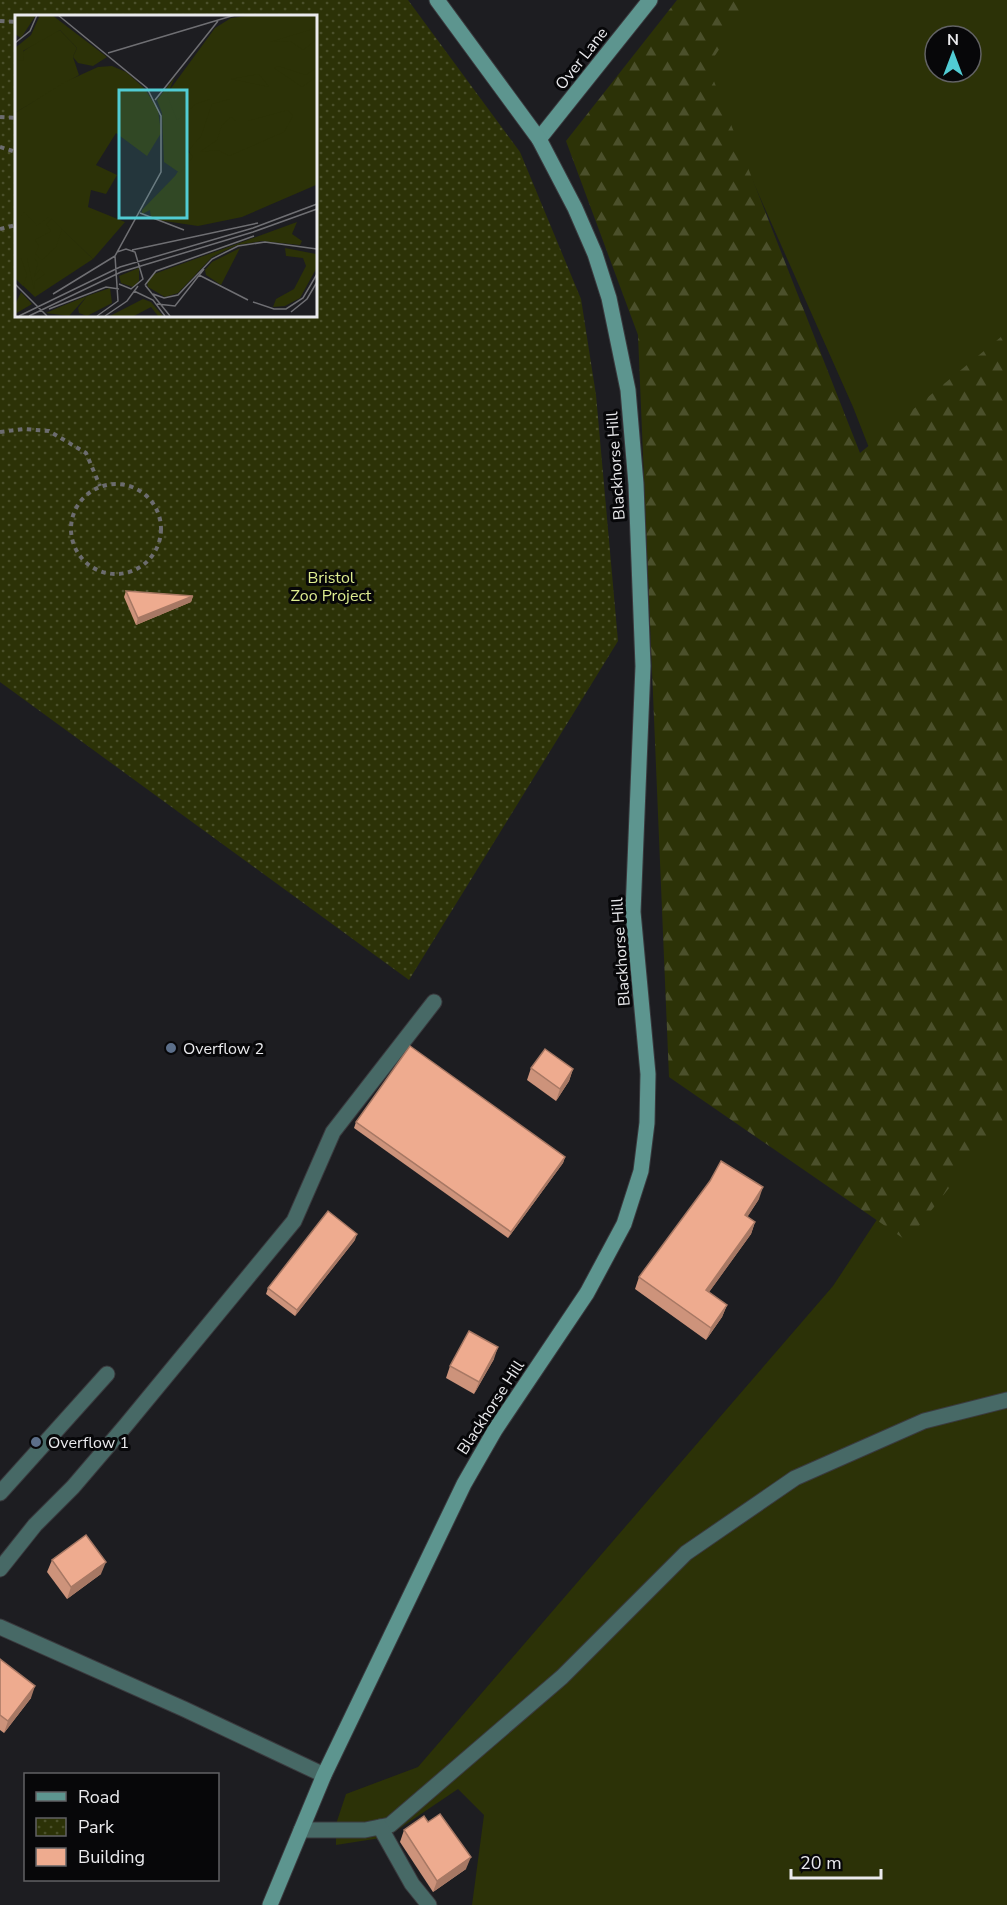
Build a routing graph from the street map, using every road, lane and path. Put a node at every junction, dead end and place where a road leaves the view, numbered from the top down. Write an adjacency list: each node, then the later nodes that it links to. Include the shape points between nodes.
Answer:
1 (437, 0): 7 (main road, Blackhorse Hill)
2 (650, 0): 7 (main road, Over Lane)
3 (0, 21): 4 (path)
4 (15, 22)
5 (0, 117): 6 (path)
6 (15, 118)
7 (540, 139): 20 (main road, Blackhorse Hill, via 595,254 609,298 628,390 643,666 633,912 648,1074 641,1171 624,1224 587,1293 495,1430 464,1484)
8 (0, 147): 9 (path)
9 (15, 152)
10 (15, 225): 11 (path)
11 (0, 229)
12 (0, 432): 13 (path, via 49,431 86,453)
13 (100, 486): 13 (path, via 74,510 70,528 73,546 83,561 97,571 115,575 132,572 158,548 162,531 159,513 149,497 135,487 117,483)
14 (434, 1002): 18 (street, via 333,1132 294,1221 126,1425)
15 (107, 1374): 17 (street)
16 (1007, 1400): 21 (street, via 924,1421 786,1484 686,1553 562,1677 390,1825)
17 (0, 1493)
18 (0, 1569)
19 (0, 1627): 20 (street)
20 (324, 1775): 22 (main road, Blackhorse Hill)
21 (380, 1827): 22 (street); 24 (street, via 412,1884)
22 (301, 1830): 23 (main road, Blackhorse Hill)
23 (270, 1905)
24 (429, 1905)

